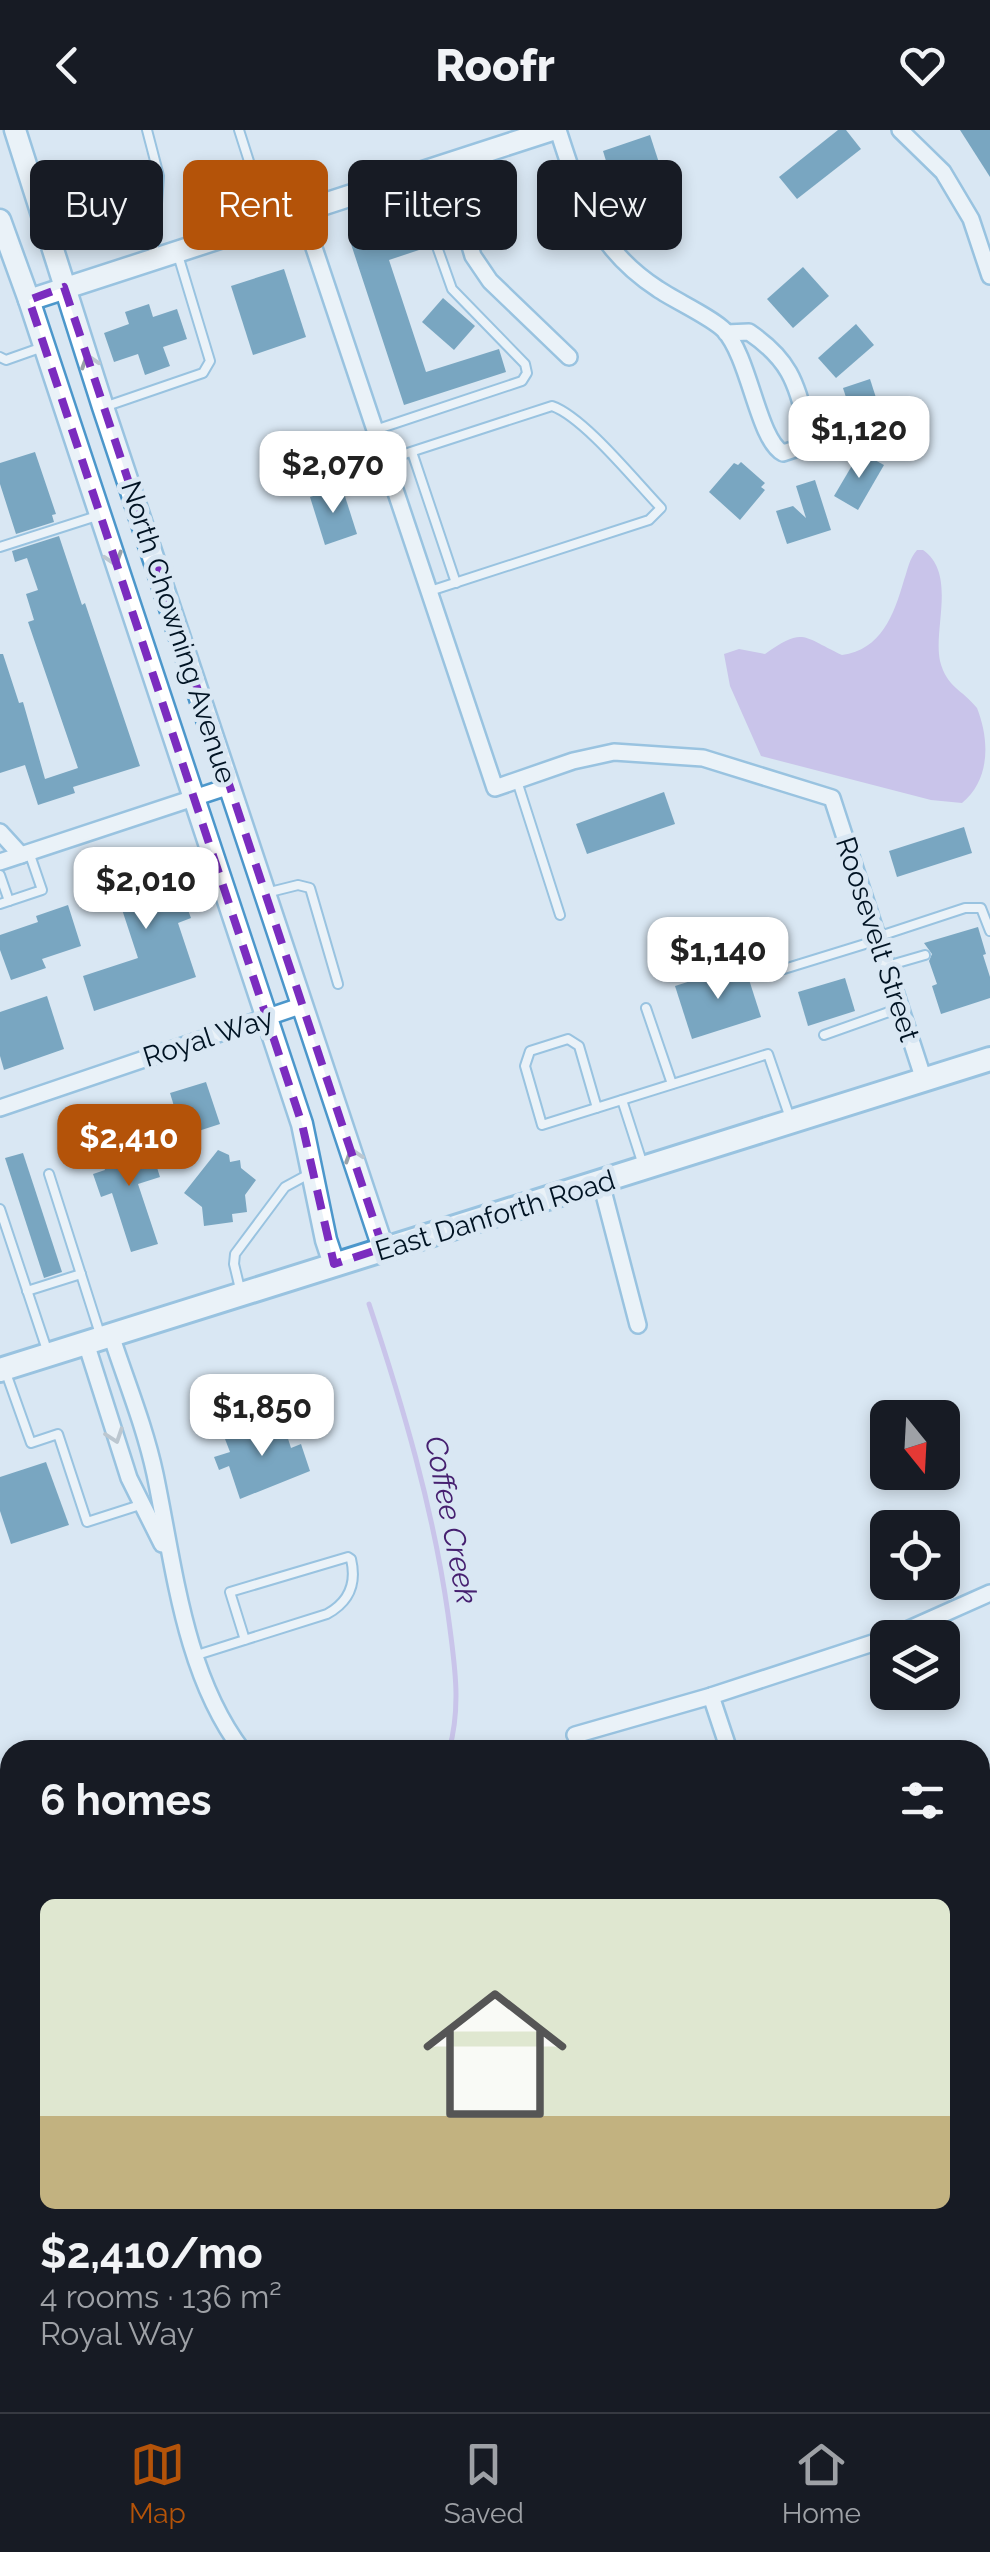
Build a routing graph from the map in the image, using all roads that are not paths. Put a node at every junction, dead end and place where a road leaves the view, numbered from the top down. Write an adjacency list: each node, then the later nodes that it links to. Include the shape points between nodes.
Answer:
1 (15, 130): 17 (street, North Chowning Avenue)
2 (147, 130): 15 (lane, via 160,176)
3 (238, 130): 7 (lane)
4 (555, 130): 6 (street); 19 (street, via 589,218 612,251)
5 (900, 130): 16 (street, via 943,172 971,219)
6 (528, 134): 8 (street)
7 (248, 160)
8 (459, 160)
9 (0, 220): 18 (street, North Chowning Avenue)
10 (183, 248): 11 (street)
11 (176, 250): 15 (street); 23 (lane, via 210,361 204,373)
12 (315, 250): 24 (street)
13 (438, 250): 24 (lane, via 452,289 526,364 527,373 522,381)
14 (471, 250): 21 (street, via 490,280)
15 (152, 258): 17 (street)
16 (990, 276)
17 (64, 286): 18 (street); 23 (street, North Chowning Avenue, one-way to 17)
18 (30, 300): 20 (street, North Chowning Avenue)
19 (726, 333): 19 (street, via 752,384 768,440 783,453 801,447 809,433 786,363 749,332)
20 (44, 346): 22 (lane); 27 (street, North Chowning Avenue)
21 (568, 356)
22 (0, 357)
23 (104, 407): 32 (street, North Chowning Avenue)
24 (375, 430): 26 (street)
25 (412, 452): 26 (lane); 29 (lane); 29 (lane, via 552,406 662,508 649,520)
26 (386, 460): 30 (street)
27 (100, 515): 28 (lane); 33 (street, North Chowning Avenue, one-way to 33)
28 (0, 547)
29 (456, 583): 30 (lane)
30 (430, 592): 31 (street, via 496,788)
31 (516, 781): 40 (lane); 42 (street, Roosevelt Street, via 614,752 704,758 832,798)
32 (230, 786): 33 (street); 38 (street, North Chowning Avenue)
33 (193, 798): 35 (street); 50 (street, North Chowning Avenue)
34 (0, 832): 35 (street)
35 (25, 853): 36 (street); 39 (lane, via 42,890)
36 (0, 862)
37 (0, 875): 39 (lane)
38 (266, 893): 46 (lane, via 310,888); 47 (street, North Chowning Avenue)
39 (4, 902)
40 (560, 915)
41 (990, 931): 42 (lane, via 981,908 965,908)
42 (878, 938): 44 (street, Roosevelt Street); 45 (lane)
43 (925, 955): 44 (lane)
44 (887, 966): 49 (street, Roosevelt Street)
45 (784, 969)
46 (338, 984)
47 (303, 1006): 50 (street, Royal Way); 64 (street, North Chowning Avenue, one-way to 47)
48 (646, 1008): 54 (lane)
49 (900, 1008): 51 (lane); 53 (street, Roosevelt Street)
50 (266, 1018): 56 (street, Royal Way); 60 (street, North Chowning Avenue)
51 (824, 1035)
52 (990, 1059): 53 (main road, East Danforth Road)
53 (924, 1080): 58 (main road, East Danforth Road)
54 (672, 1084): 55 (lane); 58 (lane, via 768,1054)
55 (622, 1100): 57 (lane); 59 (lane)
56 (0, 1108)
57 (597, 1108): 57 (lane, via 542,1125 525,1066 530,1051 574,1041)
58 (791, 1122): 59 (main road, East Danforth Road)
59 (644, 1170): 62 (main road, East Danforth Road)
60 (314, 1173): 65 (street, North Chowning Avenue); 68 (lane, via 285,1187 235,1254)
61 (49, 1174): 66 (lane)
62 (600, 1183): 64 (main road, East Danforth Road); 69 (street)
63 (0, 1209): 67 (lane)
64 (383, 1248): 65 (main road, East Danforth Road)
65 (334, 1264): 68 (main road, East Danforth Road)
66 (81, 1274): 67 (lane); 70 (lane)
67 (27, 1291): 71 (lane)
68 (241, 1294): 70 (main road, East Danforth Road)
69 (638, 1325)
70 (100, 1339): 71 (main road, East Danforth Road); 73 (street, one-way to 73); 74 (street, via 154,1471)
71 (48, 1354): 72 (main road, East Danforth Road)
72 (2, 1369): 73 (lane, via 31,1443 58,1434 87,1522)
73 (140, 1505): 74 (street)
74 (170, 1561): 79 (street)
75 (990, 1593): 76 (street)
76 (929, 1620)
77 (245, 1640): 77 (lane, via 339,1608 354,1582 351,1559 230,1592); 79 (lane)
78 (870, 1644): 80 (street)
79 (197, 1655): 82 (street, via 213,1706)
80 (712, 1696): 81 (street); 83 (street)
81 (575, 1735)
82 (235, 1740)
83 (726, 1740)

